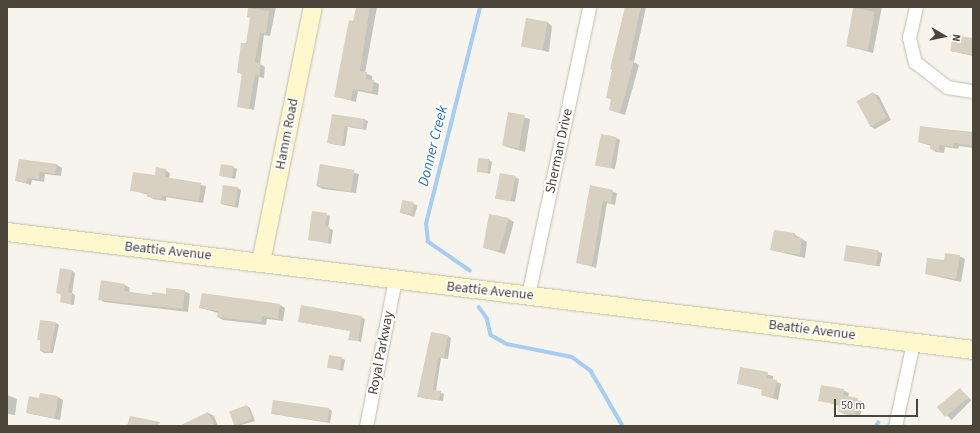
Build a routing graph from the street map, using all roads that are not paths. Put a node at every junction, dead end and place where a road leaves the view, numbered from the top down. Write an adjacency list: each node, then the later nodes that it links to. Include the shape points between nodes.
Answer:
1 (313, 7): 6 (street, Hamm Road)
2 (589, 7): 8 (street, Sherman Drive)
3 (916, 7): 4 (street, via 910,37 915,62 947,87)
4 (973, 91)
5 (7, 232): 6 (street, Beattie Avenue)
6 (261, 262): 7 (street, Beattie Avenue)
7 (395, 280): 8 (street, Beattie Avenue); 11 (street, Royal Parkway)
8 (528, 295): 9 (street, Beattie Avenue)
9 (913, 343): 10 (street, Beattie Avenue); 12 (street)
10 (973, 350)
11 (366, 426)
12 (895, 426)

